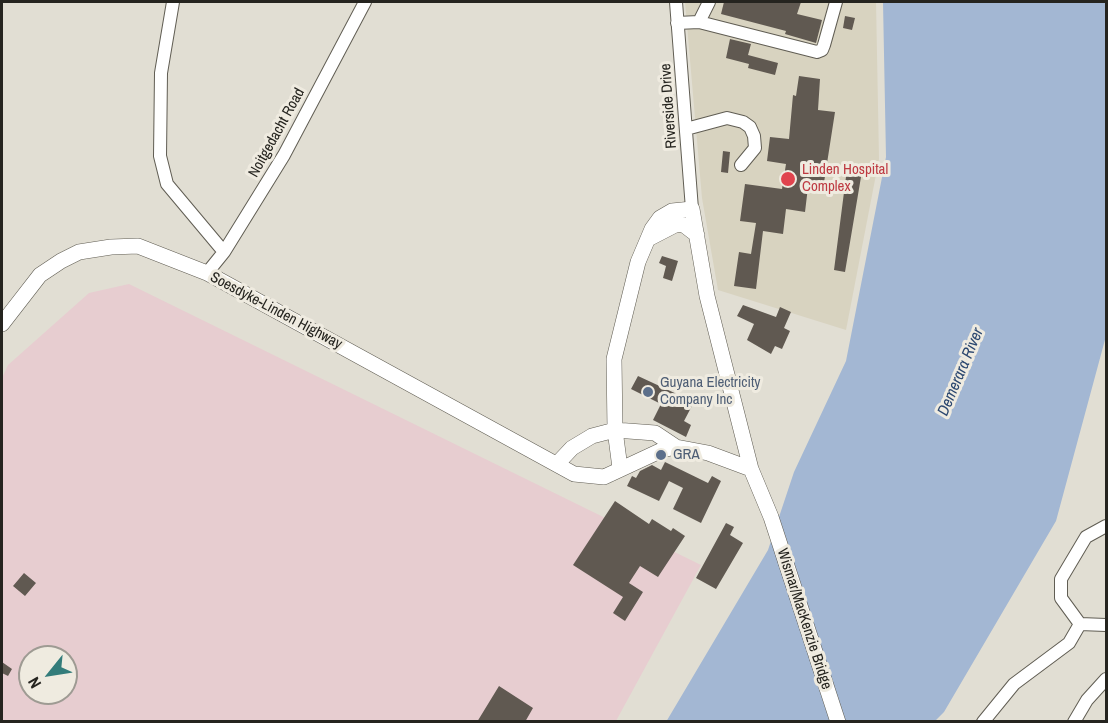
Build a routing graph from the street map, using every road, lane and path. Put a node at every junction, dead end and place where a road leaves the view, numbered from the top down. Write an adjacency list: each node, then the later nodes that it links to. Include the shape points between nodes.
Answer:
1 (173, 2): 13 (street, via 161,73 160,156 167,184)
2 (365, 2): 13 (street, Noitgedacht Road, via 284,155)
3 (676, 2): 7 (street, Riverside Drive)
4 (709, 2): 6 (street)
5 (836, 2): 6 (street, via 824,45 817,52)
6 (699, 22): 7 (street)
7 (677, 23): 8 (street, Riverside Drive)
8 (686, 129): 9 (street, via 727,118 750,127 755,148); 10 (street, Riverside Drive)
9 (741, 165)
10 (692, 209): 11 (main road); 12 (main road, via 672,211 660,218)
11 (698, 235): 12 (main road, via 677,224); 20 (main road, via 707,296)
12 (648, 239): 16 (main road, via 638,262 614,359)
13 (224, 252): 14 (street, Noitgedacht Road)
14 (207, 273): 15 (main road, Soesdyke-Linden Highway, via 138,246 79,252 40,275); 18 (main road, Soesdyke-Linden Highway)
15 (2, 324)
16 (615, 430): 17 (main road, Soesdyke-Linden Highway, via 655,434); 18 (main road, Soesdyke-Linden Highway, via 592,436 572,448); 19 (main road)
17 (676, 447): 19 (main road, Soesdyke-Linden Highway); 20 (main road, Soesdyke-Linden Highway, via 708,453)
18 (557, 464): 19 (main road, Soesdyke-Linden Highway, via 585,477 604,477)
19 (620, 468)
20 (751, 469): 25 (main road, Wismar/MacKenzie Bridge, via 771,517)
21 (1107, 526): 22 (street, via 1086,537 1060,579 1060,598)
22 (1080, 624): 23 (street); 26 (street, via 1069,643 1014,684)
23 (1107, 625)
24 (1107, 678): 27 (street)
25 (838, 722)
26 (983, 722)
27 (1074, 722)

